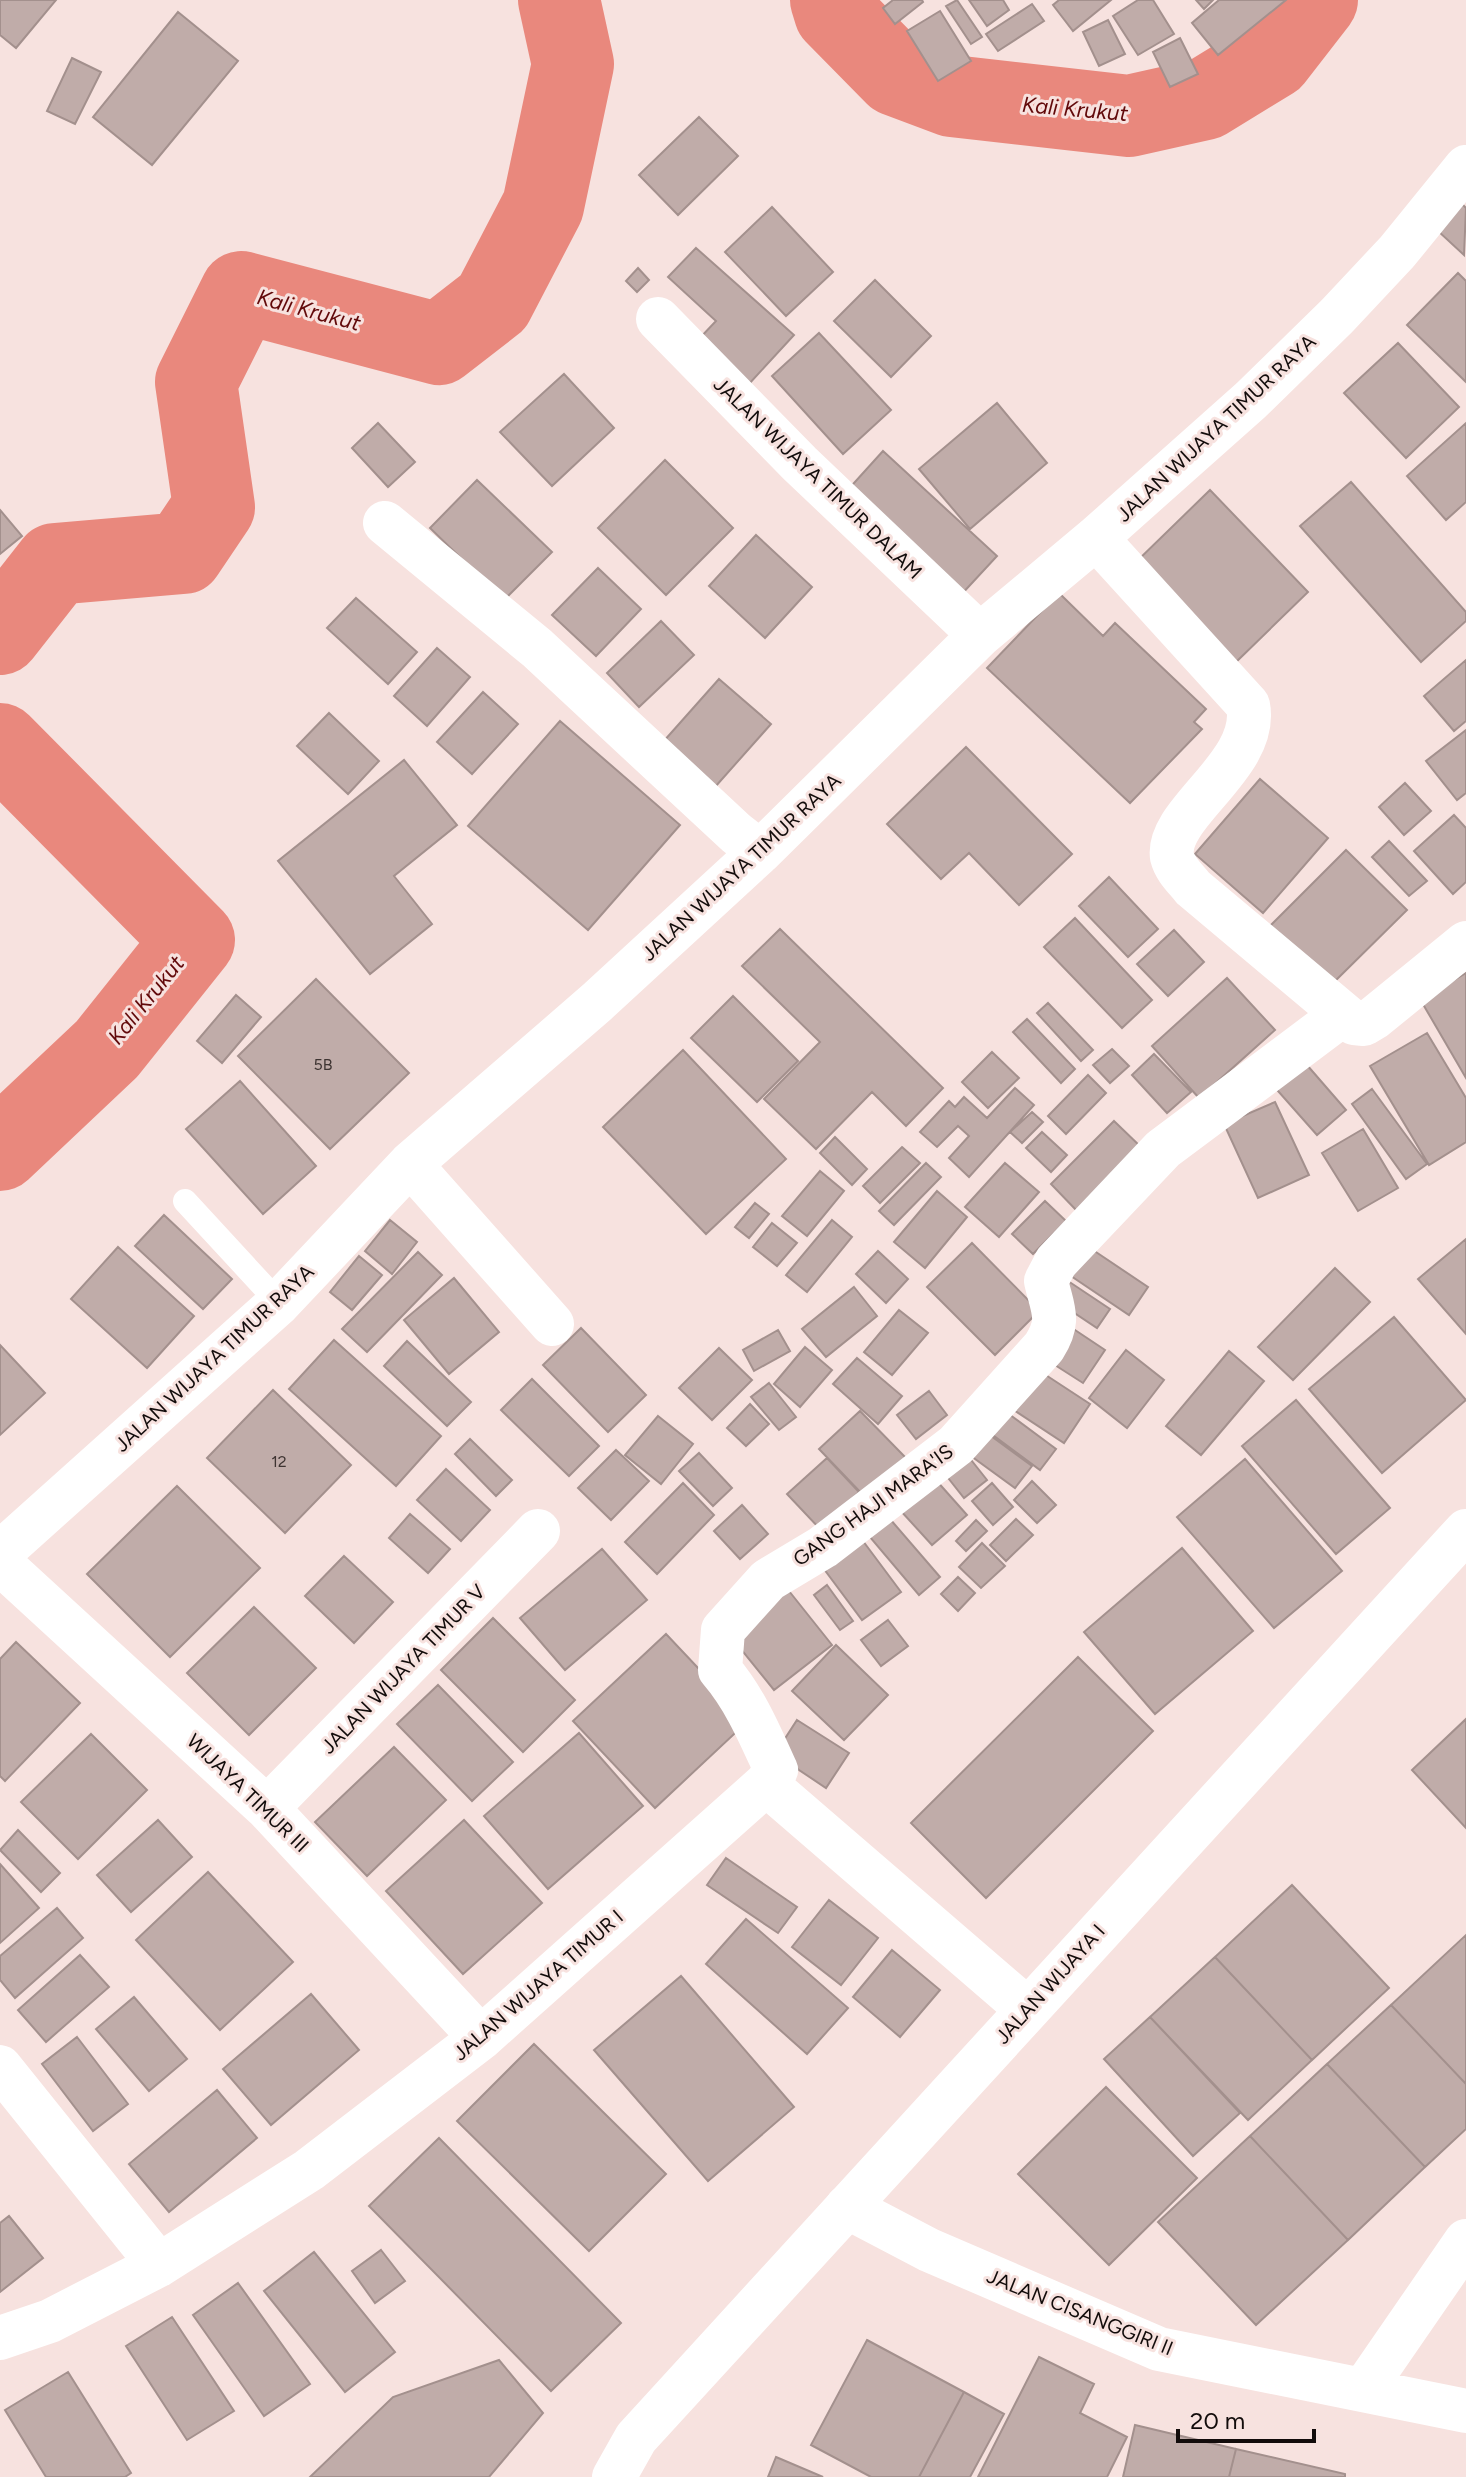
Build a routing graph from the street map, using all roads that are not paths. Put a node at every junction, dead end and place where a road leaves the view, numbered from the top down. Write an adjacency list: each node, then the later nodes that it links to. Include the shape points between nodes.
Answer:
1 (1466, 167): 4 (street, JALAN WIJAYA TIMUR RAYA, via 1337,316)
2 (658, 319): 5 (street, JALAN WIJAYA TIMUR DALAM, via 800,464)
3 (385, 523): 6 (street, via 537,648)
4 (1096, 538): 5 (street, JALAN WIJAYA TIMUR RAYA); 8 (street, via 1248,705 1249,725 1221,779 1172,841 1178,870)
5 (980, 635): 6 (street, JALAN WIJAYA TIMUR RAYA)
6 (760, 852): 9 (street, JALAN WIJAYA TIMUR RAYA)
7 (1466, 943): 8 (street, via 1364,1024)
8 (1342, 1015): 17 (street, GANG HAJI MARA'IS, via 1163,1149 1056,1262 1046,1281 1056,1323 1052,1334 956,1445 823,1547 768,1580 723,1630 720,1670 753,1720 776,1770)
9 (410, 1164): 11 (street, JALAN WIJAYA TIMUR RAYA); 12 (street)
10 (185, 1201): 11 (lane)
11 (279, 1303): 15 (street, JALAN WIJAYA TIMUR RAYA)
12 (552, 1324)
13 (538, 1531): 18 (street, JALAN WIJAYA TIMUR V)
14 (1466, 1531): 19 (street, JALAN WIJAYA I)
15 (0, 1553)
16 (0, 1563): 18 (street, WIJAYA TIMUR III)
17 (766, 1784): 19 (street); 20 (street, JALAN WIJAYA TIMUR I)
18 (267, 1808): 20 (street, WIJAYA TIMUR III)
19 (1027, 2009): 22 (street, JALAN WIJAYA I)
20 (481, 2038): 24 (street, JALAN WIJAYA TIMUR I, via 309,2170)
21 (0, 2067): 24 (street)
22 (847, 2207): 26 (street, JALAN CISANGGIRI II, via 929,2250 1159,2349); 28 (street, JALAN WIJAYA I)
23 (1466, 2241): 26 (street)
24 (159, 2265): 25 (street, JALAN WIJAYA TIMUR I, via 50,2321)
25 (0, 2338)
26 (1364, 2389): 27 (street, JALAN CISANGGIRI II)
27 (1466, 2411)
28 (636, 2438): 29 (street, JALAN WIJAYA I); 30 (street, JALAN WIJAYA I)
29 (580, 2477)
30 (614, 2477)

